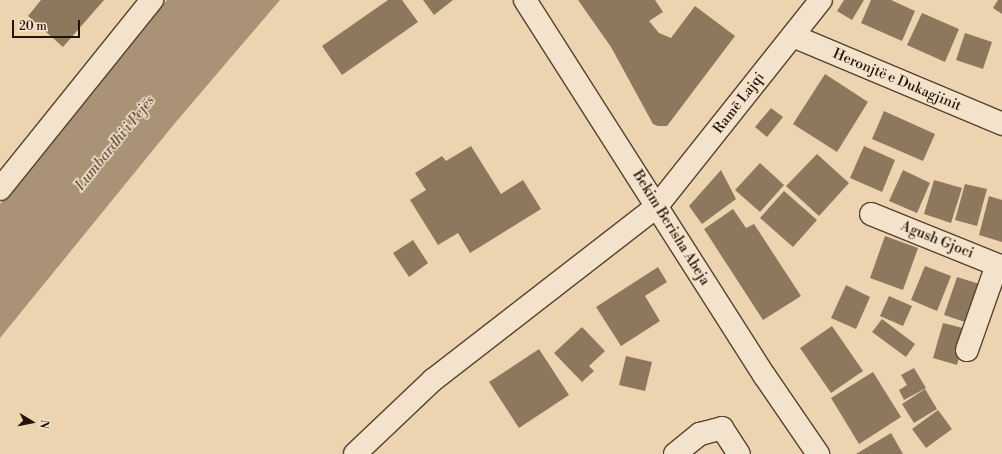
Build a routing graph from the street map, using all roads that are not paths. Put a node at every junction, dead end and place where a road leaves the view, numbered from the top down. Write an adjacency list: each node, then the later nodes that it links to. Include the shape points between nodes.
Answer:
1 (152, 0): 6 (street)
2 (526, 0): 7 (street, Bekim Berisha Abeja)
3 (821, 0): 4 (street, Ramē Lajqi)
4 (792, 36): 5 (street, Heronjtë e Dukagjinit); 7 (street, Ramē Lajqi)
5 (1002, 124)
6 (0, 189)
7 (657, 206): 11 (street, Ramē Lajqi, via 433,380); 14 (street, Bekim Berisha Abeja, via 764,375)
8 (871, 214): 9 (street, Agush Gjoci)
9 (999, 266): 10 (street)
10 (967, 350)
11 (355, 454)
12 (675, 454): 13 (street, via 700,434 722,428)
13 (739, 454)
14 (818, 454)

